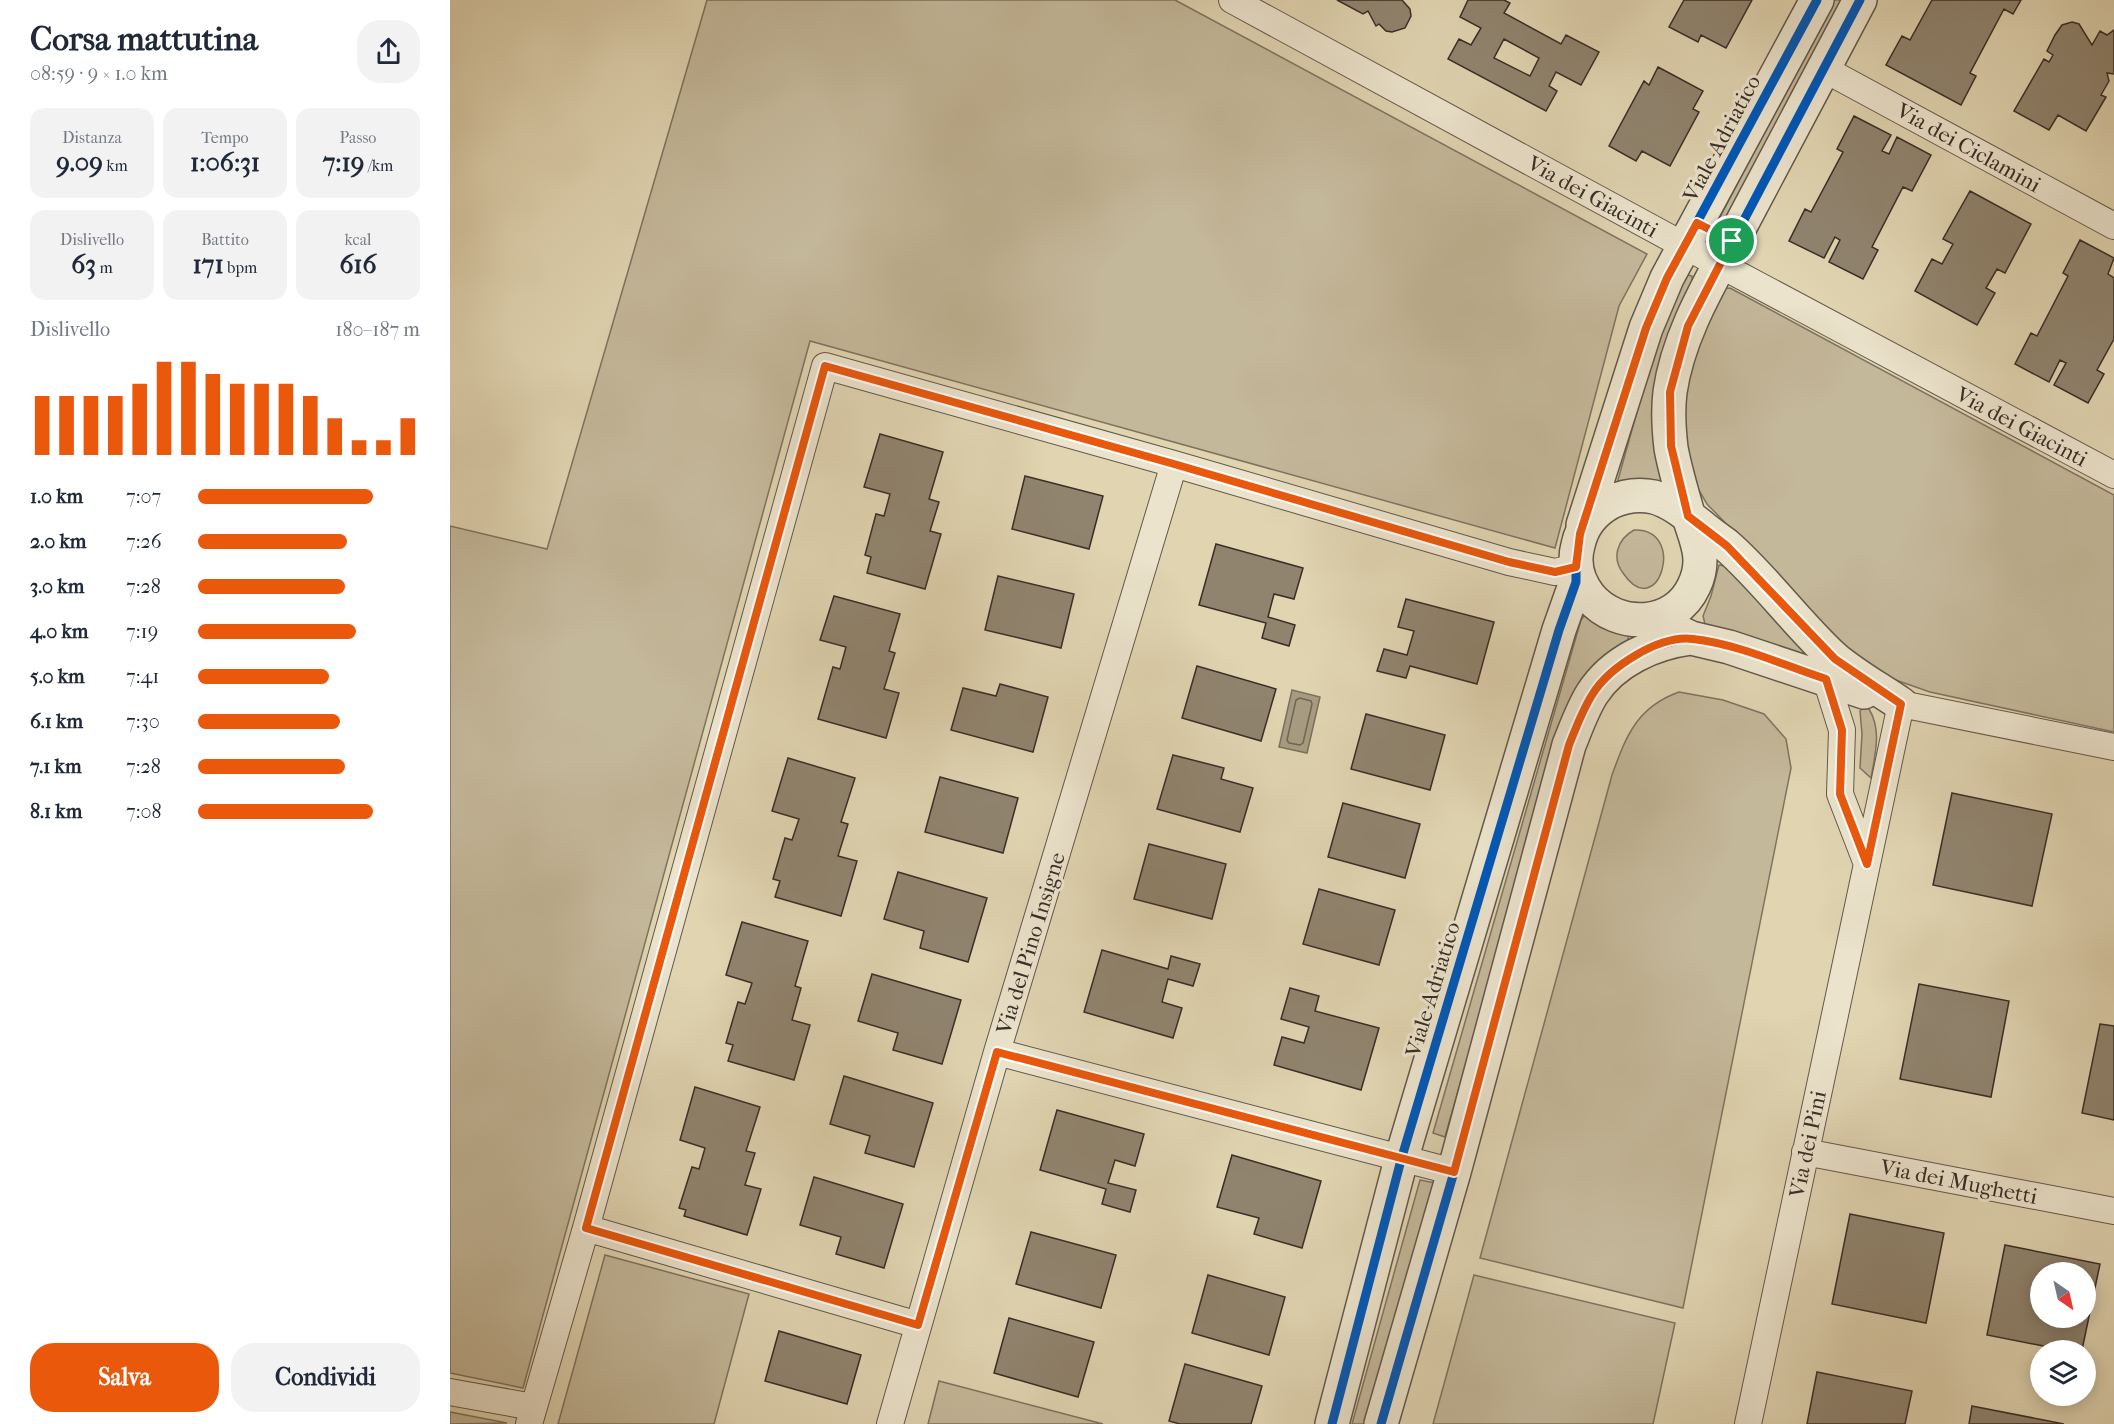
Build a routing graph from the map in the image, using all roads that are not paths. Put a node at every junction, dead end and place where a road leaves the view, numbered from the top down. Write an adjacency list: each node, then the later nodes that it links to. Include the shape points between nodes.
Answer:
1 (1232, 0): 6 (street, Via dei Giacinti)
2 (1817, 0): 6 (street, Viale Adriatico)
3 (1860, 0): 4 (street)
4 (1824, 69): 5 (street, Via dei Ciclamini); 7 (street)
5 (2114, 226)
6 (1683, 245): 7 (street, Via dei Giacinti); 11 (street, Viale Adriatico, via 1646,328)
7 (1720, 264): 9 (street, Via dei Giacinti); 10 (street, via 1688,326 1670,392 1671,446)
8 (1174, 464): 12 (street, via 1509,562 1555,572); 19 (street, Via del Pino Insigne); 24 (street, via 825,366)
9 (2114, 475)
10 (1688, 516): 11 (street, via 1655,498 1637,495 1603,507); 13 (street, via 1701,551 1694,588 1682,604); 16 (street, via 1727,546 1835,659)
11 (1580, 534): 12 (street)
12 (1576, 567): 13 (street, via 1590,597 1604,610 1621,618); 21 (street, Viale Adriatico, via 1576,582)
13 (1647, 620): 14 (street)
14 (1691, 638): 15 (street); 22 (street, via 1653,646 1630,658 1604,678 1582,713 1569,745)
15 (1826, 679): 16 (street); 18 (street, via 1842,730 1840,794)
16 (1901, 704): 17 (street); 18 (street, Via dei Pini)
17 (2114, 747)
18 (1867, 864): 20 (street, Via dei Pini)
19 (997, 1052): 21 (street); 25 (street, Via del Pino Insigne)
20 (1805, 1152): 23 (street, Via dei Mughetti); 31 (street, Via dei Pini)
21 (1401, 1160): 22 (street); 29 (street, Viale Adriatico)
22 (1454, 1172): 30 (street)
23 (2114, 1211)
24 (586, 1228): 25 (street); 27 (street)
25 (918, 1325): 28 (street, Via del Pino Insigne)
26 (450, 1392): 27 (street)
27 (531, 1416)
28 (890, 1424)
29 (1332, 1424)
30 (1381, 1424)
31 (1748, 1424)

